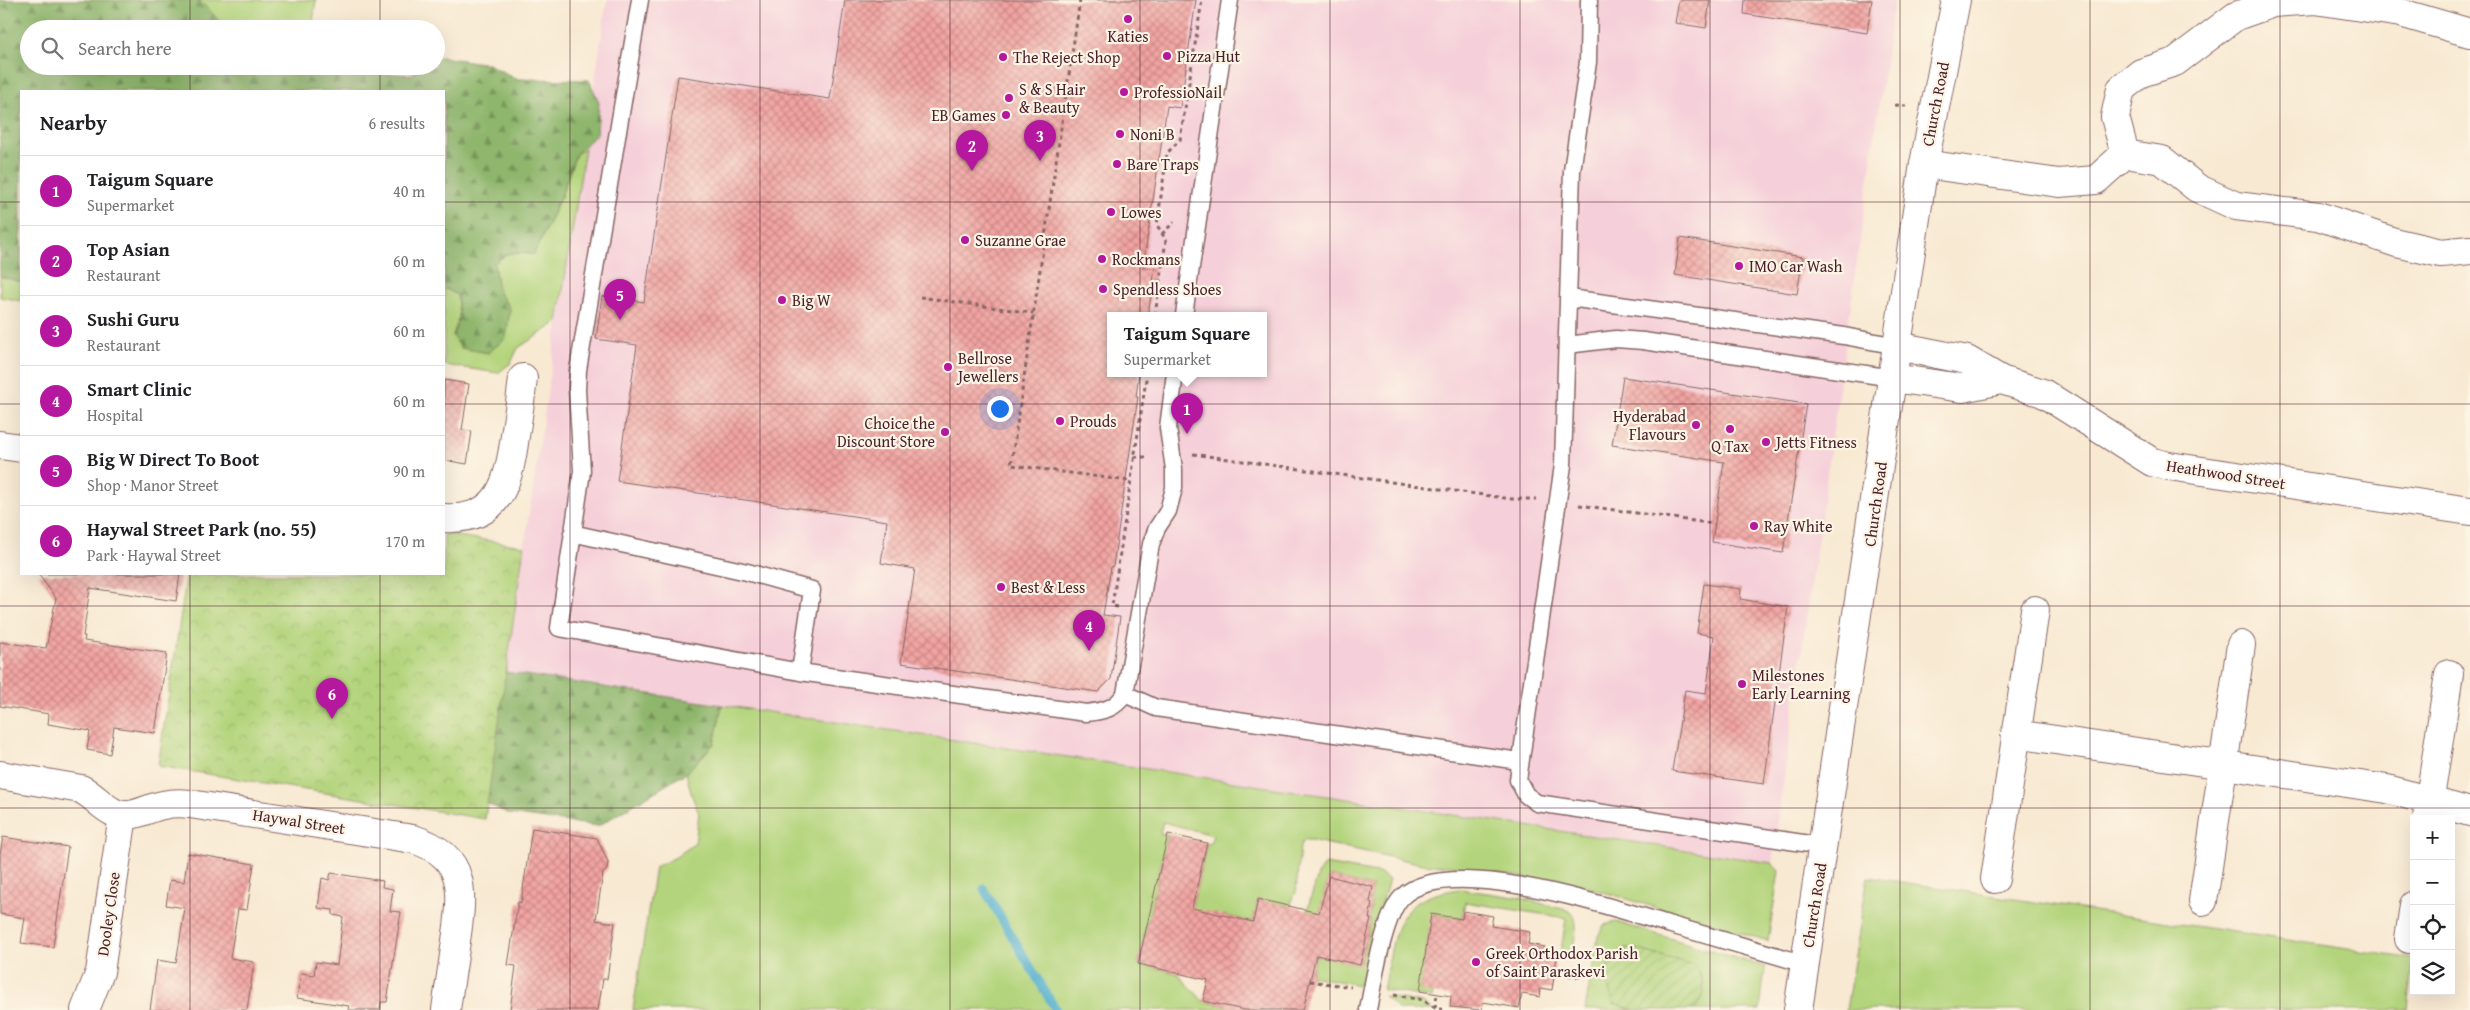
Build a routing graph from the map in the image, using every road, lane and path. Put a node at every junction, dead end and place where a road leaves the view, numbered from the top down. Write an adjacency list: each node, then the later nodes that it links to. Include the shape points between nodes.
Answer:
1 (640, 0): 32 (lane, via 578,370 582,470)
2 (1080, 0): 15 (path)
3 (1202, 0): 13 (path, via 1180,140 1168,153 1157,225 1166,240)
4 (1230, 0): 14 (lane)
5 (1589, 0): 12 (lane, via 1588,62 1572,171)
6 (1956, 0): 9 (street, Church Road)
7 (2470, 32): 8 (street, via 2401,13 2316,0 2272,3 2236,16 2175,62 2141,73 2121,89 2115,117)
8 (2125, 154): 9 (street, via 2096,180 2059,183); 10 (street, via 2162,160 2197,188 2236,206 2318,216 2397,243 2441,253)
9 (1924, 164): 17 (street, Church Road)
10 (2470, 250)
11 (920, 297): 15 (path)
12 (1569, 298): 16 (lane); 17 (lane, via 1834,334)
13 (1155, 312)
14 (1184, 312)
15 (1033, 313): 27 (path, via 1011,465)
16 (1567, 345): 21 (lane, via 1616,339 1643,341); 28 (lane)
17 (1897, 346): 21 (street, Church Road); 22 (street, Heathwood Street, via 1967,360)
18 (1146, 377): 26 (path)
19 (1174, 377): 25 (lane, via 1168,428)
20 (523, 378): 30 (street, via 511,470 503,491 481,512)
21 (1893, 378): 22 (street, Heathwood Street, via 1962,388); 46 (street, Church Road)
22 (2002, 380): 29 (street, Heathwood Street, via 2043,393 2152,462)
23 (0, 445): 24 (street)
24 (20, 448)
25 (1172, 456): 26 (path); 28 (path, via 1200,453 1512,499); 33 (lane, via 1175,479 1172,498 1151,544)
26 (1134, 457): 27 (path)
27 (1130, 481): 33 (path, via 1112,606)
28 (1560, 502): 31 (path); 40 (lane)
29 (2470, 511)
30 (445, 518)
31 (1715, 524)
32 (572, 532): 36 (lane, via 812,590); 36 (lane, via 559,628)
33 (1140, 610): 38 (lane)
34 (2035, 610): 39 (street)
35 (2241, 645): 41 (street)
36 (800, 672): 38 (lane, via 1086,713 1115,706)
37 (2449, 674): 43 (street)
38 (1126, 694): 40 (lane, via 1156,708)
39 (2015, 734): 41 (street); 47 (street)
40 (1519, 761): 46 (lane, via 1518,780 1526,795 1537,803)
41 (2224, 764): 43 (street, via 2387,789); 48 (street)
42 (0, 776): 45 (street, via 80,789)
43 (2429, 809): 44 (street)
44 (2470, 812)
45 (123, 816): 56 (street, Dooley Close, via 100,972); 57 (street, Haywal Street, via 163,805 190,804 413,839 436,848 451,863 461,886 462,898)
46 (1823, 846): 51 (street, Church Road)
47 (1995, 878)
48 (2203, 901)
49 (2410, 928): 50 (street)
50 (2408, 939)
51 (1805, 964): 58 (lane, via 1574,897 1482,880 1449,880 1422,884 1403,896 1390,916); 59 (street, Church Road)
52 (1568, 975): 53 (path)
53 (1580, 977)
54 (1438, 994): 55 (path)
55 (1435, 1008)
56 (85, 1010)
57 (446, 1010)
58 (1368, 1010)
59 (1798, 1010)

